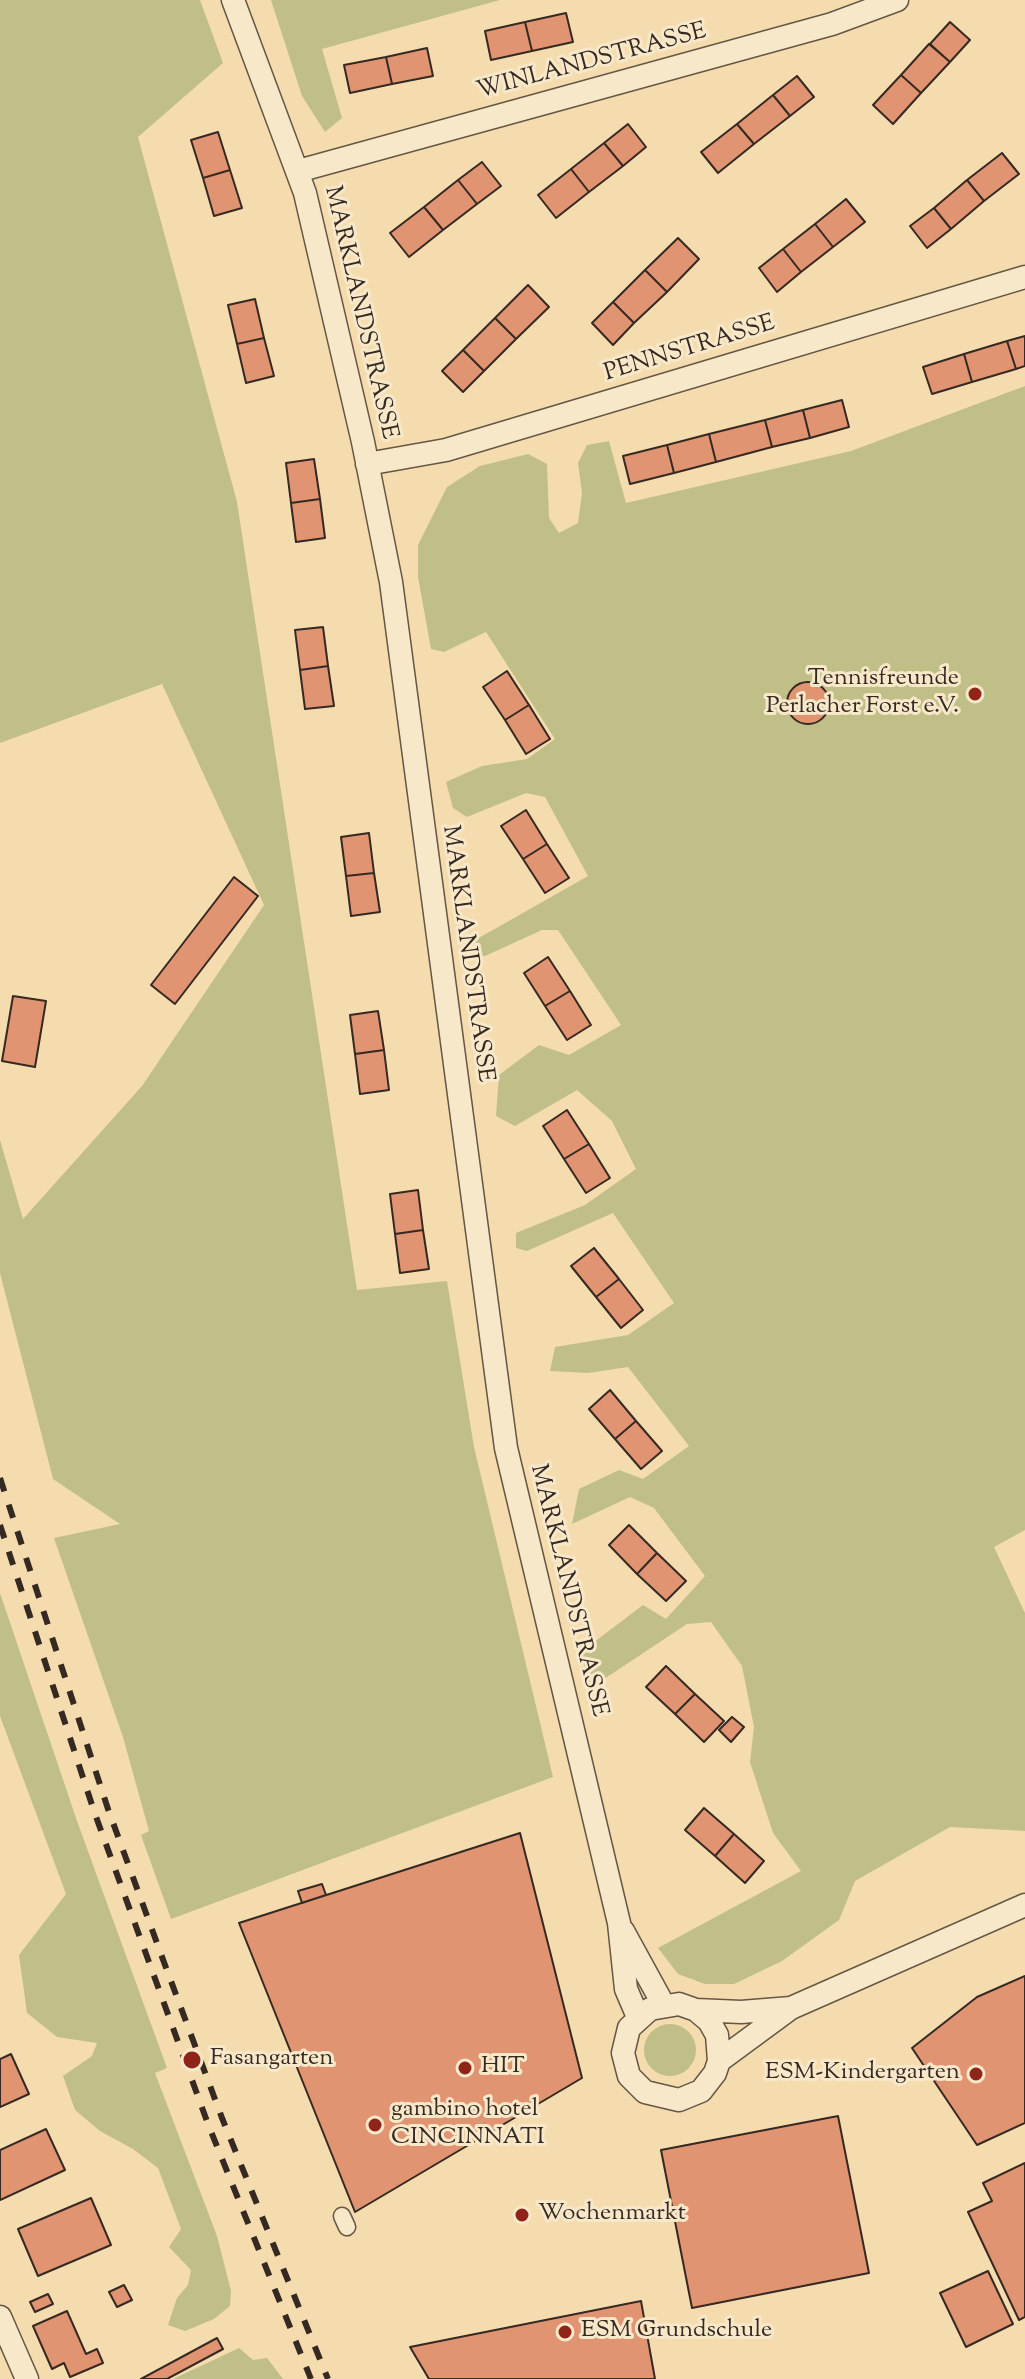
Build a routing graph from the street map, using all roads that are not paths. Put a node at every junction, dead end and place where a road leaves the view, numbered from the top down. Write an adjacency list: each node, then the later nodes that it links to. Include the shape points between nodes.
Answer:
1 (233, 0): 3 (street, MARKLANDSTRASSE)
2 (897, 0): 3 (street, WINLANDSTRASSE, via 832,24)
3 (298, 171): 5 (street, MARKLANDSTRASSE)
4 (1025, 277): 5 (street, PENNSTRASSE, via 446,450)
5 (367, 464): 7 (street, MARKLANDSTRASSE, via 391,582 506,1448)
6 (1025, 1905): 9 (street)
7 (619, 1923): 8 (street, MARKLANDSTRASSE); 11 (street, MARKLANDSTRASSE, via 626,1989)
8 (663, 2004): 10 (street); 11 (street)
9 (791, 2008): 10 (street); 12 (street)
10 (696, 2010): 12 (street, via 717,2035)
11 (638, 2017): 12 (street, via 629,2028 623,2053 629,2076 645,2092 667,2100 690,2096 709,2082)
12 (719, 2061)
13 (0, 2317): 14 (street)
14 (27, 2379)

